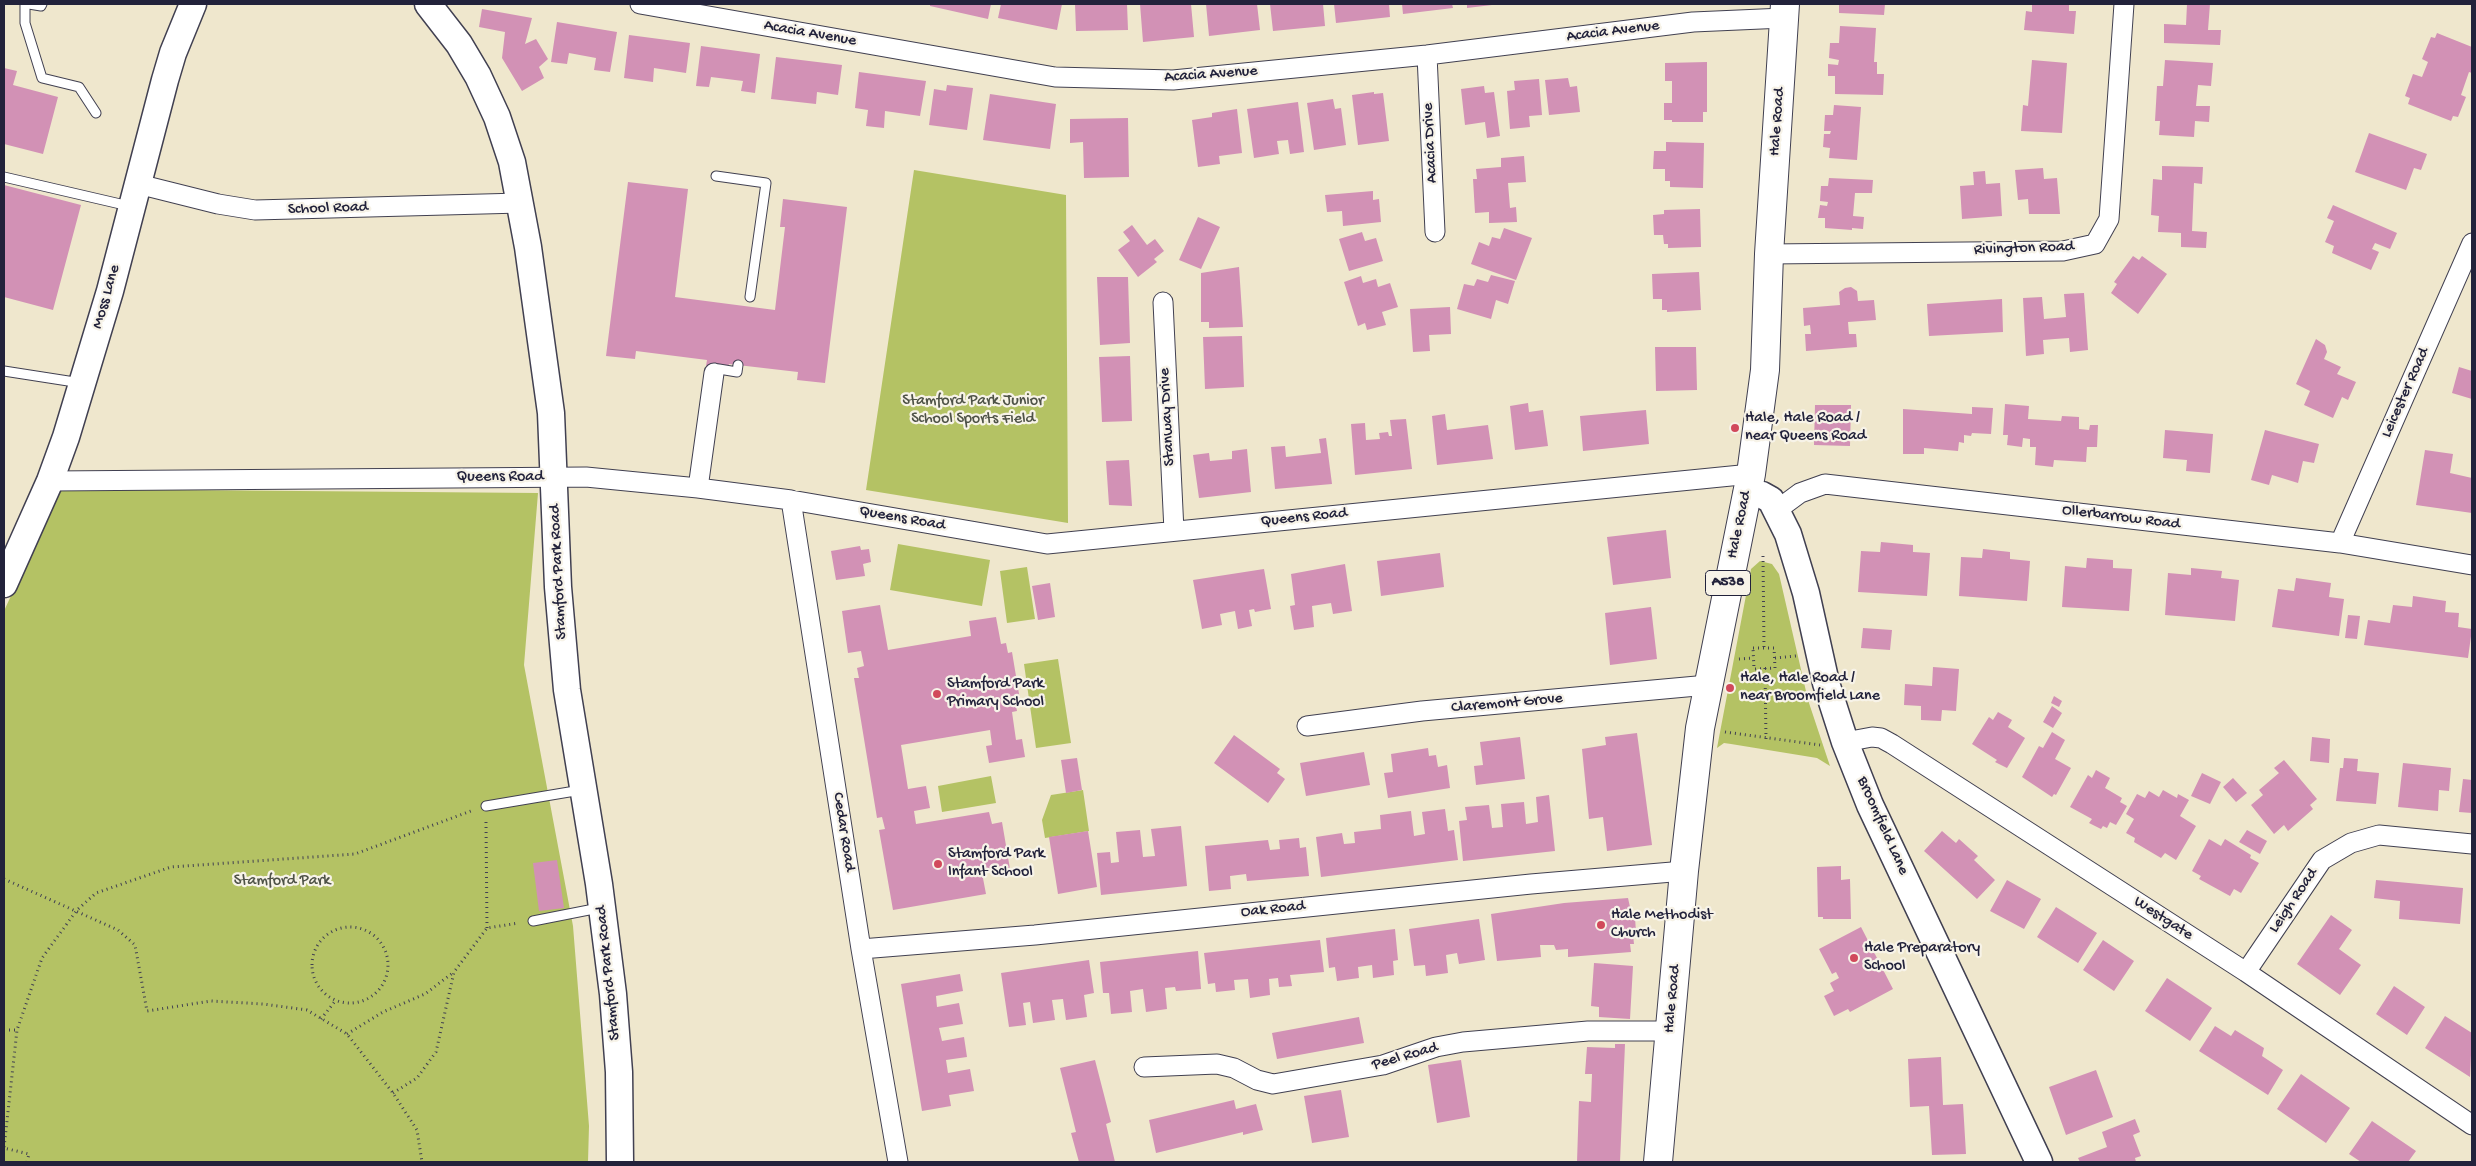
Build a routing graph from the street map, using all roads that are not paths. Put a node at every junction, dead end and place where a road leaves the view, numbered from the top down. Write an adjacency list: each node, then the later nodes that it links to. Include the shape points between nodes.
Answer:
1 (24, 4): 10 (lane, via 25,23 42,78 79,87)
2 (29, 4): 3 (lane)
3 (42, 4)
4 (193, 4): 13 (street, Moss Lane, via 173,53)
5 (428, 4): 14 (street, Stamford Park Road, via 459,44 491,102 512,162)
6 (640, 4): 9 (street, Acacia Avenue, via 1055,77 1173,80)
7 (2124, 4): 17 (street, Rivington Road, via 2109,219 2095,244 2063,251)
8 (1785, 11): 9 (street, Acacia Avenue); 17 (main road, Hale Road / A538)
9 (1427, 55): 15 (street, Acacia Drive)
10 (96, 113)
11 (716, 176): 18 (lane, via 766,183)
12 (4, 177): 13 (lane)
13 (134, 196): 14 (street, School Road, via 255,210); 23 (street, Moss Lane)
14 (521, 204): 24 (street, Stamford Park Road, via 551,413)
15 (1435, 232)
16 (2472, 243): 31 (street, Leicester Road)
17 (1769, 254): 26 (main road, Hale Road / A538, via 1765,370)
18 (750, 297)
19 (1163, 302): 30 (street, Stanway Drive)
20 (738, 365): 22 (lane, via 736,372 719,369)
21 (4, 371): 23 (lane)
22 (714, 373): 27 (street)
23 (82, 383): 25 (street, Moss Lane)
24 (554, 478): 25 (street, Queens Road); 27 (street, Queens Road, via 586,477); 37 (street, Stamford Park Road, via 564,660)
25 (50, 481): 33 (street, Moss Lane)
26 (1749, 484): 29 (street, Broomfield Lane, via 1771,500); 30 (street, Queens Road); 34 (main road, Hale Road / A538)
27 (698, 488): 28 (street, Queens Road)
28 (791, 500): 30 (street, Queens Road, via 1046,544); 43 (street, Cedar Road)
29 (1777, 510): 31 (street, Ollerbarrow Road, via 1800,493 1825,484); 36 (street, Broomfield Lane, via 1796,557 1824,673)
30 (1174, 531)
31 (2340, 543): 32 (street, Ollerbarrow Road)
32 (2472, 565)
33 (4, 584)
34 (1708, 685): 35 (street, Claremont Grove, via 1422,711); 40 (main road, Hale Road / A538)
35 (1307, 726)
36 (1845, 742): 44 (street, Westgate, via 1863,737 1881,738); 51 (street, Broomfield Lane, via 1870,805)
37 (583, 789): 38 (lane); 41 (street, Stamford Park Road)
38 (486, 806)
39 (2472, 844): 44 (street, Leigh Road, via 2379,835 2352,843 2322,860)
40 (1684, 871): 43 (street, Oak Road); 45 (main road, Hale Road / A538)
41 (602, 907): 42 (lane); 48 (street, Stamford Park Road, via 616,1031)
42 (533, 921)
43 (861, 949): 49 (street, Cedar Road)
44 (2246, 972): 47 (street, Westgate)
45 (1670, 1031): 46 (street, Peel Road, via 1588,1032 1463,1042 1436,1047 1383,1065 1273,1084 1217,1064); 50 (main road, Hale Road / A538)
46 (1144, 1067)
47 (2472, 1125)
48 (620, 1162)
49 (898, 1162)
50 (1658, 1162)
51 (2040, 1162)

